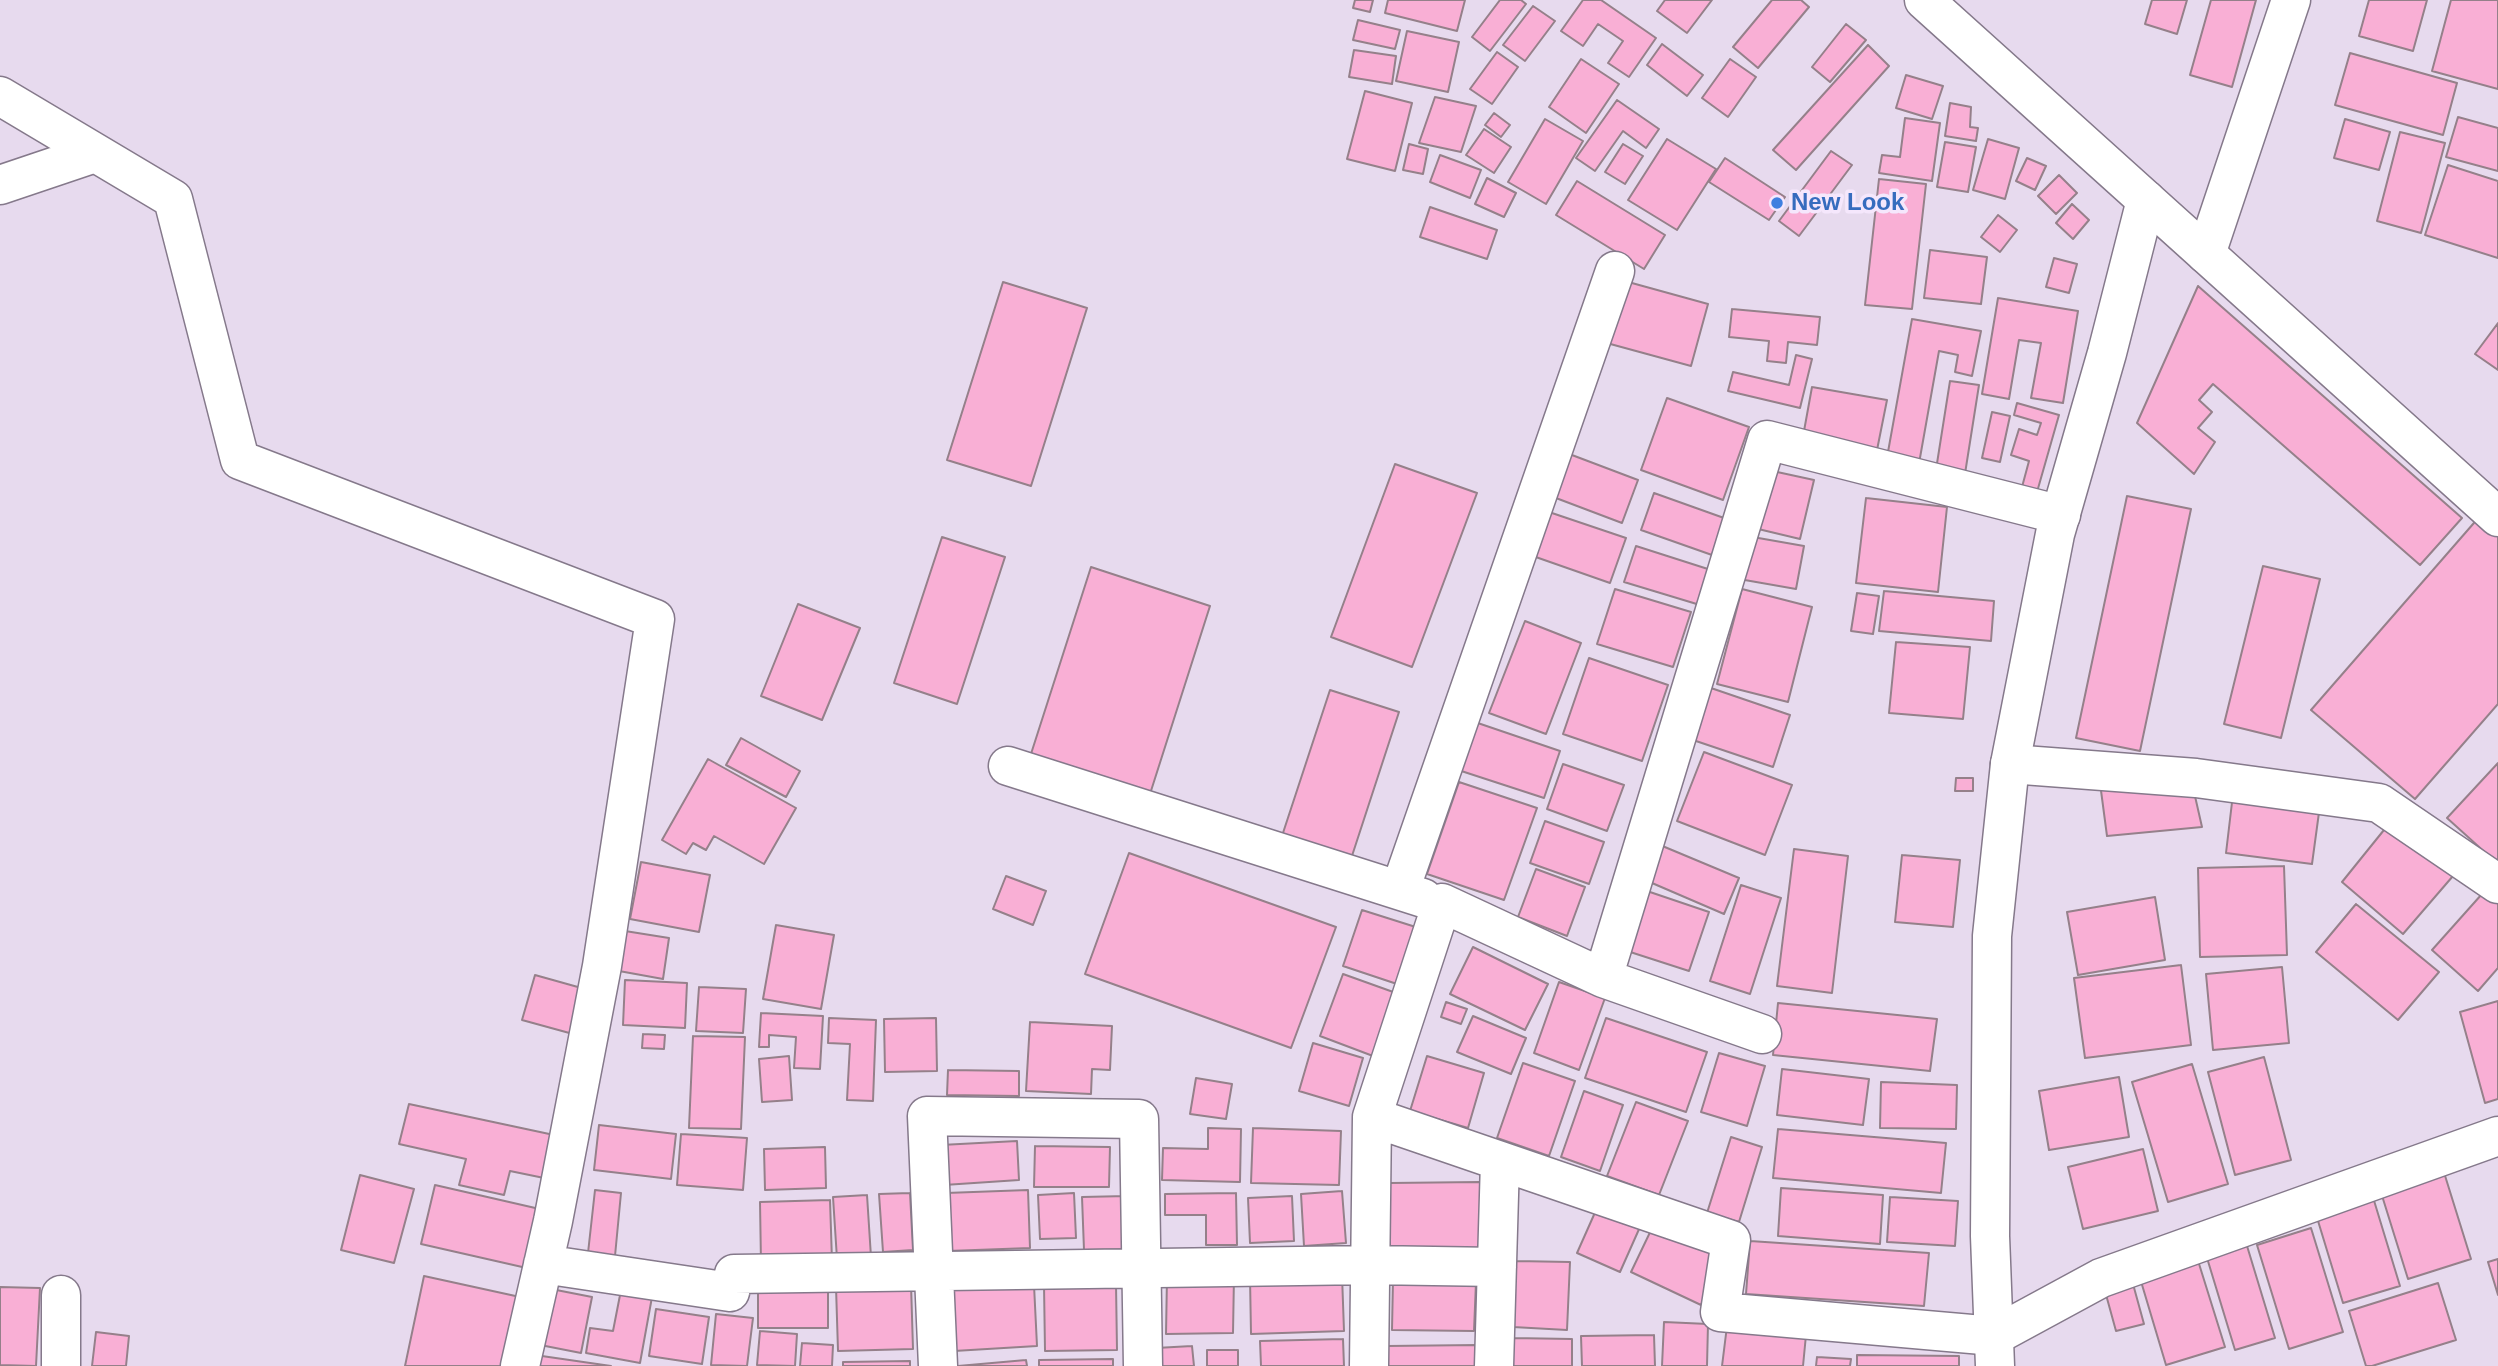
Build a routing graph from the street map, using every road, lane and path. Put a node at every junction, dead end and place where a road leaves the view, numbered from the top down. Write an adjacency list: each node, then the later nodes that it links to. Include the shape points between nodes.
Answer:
1 (1924, 0): 6 (main road)
2 (2291, 0): 7 (main road)
3 (0, 96): 4 (main road)
4 (95, 153): 5 (main road); 21 (main road, via 173,200 240,460 656,619 602,966)
5 (0, 185)
6 (2146, 200): 7 (main road); 9 (main road)
7 (2206, 254): 10 (main road)
8 (1615, 271): 14 (main road)
9 (2061, 514): 11 (main road); 16 (main road, via 1767,440)
10 (2498, 517)
11 (2010, 764): 13 (main road, via 2196,778 2379,803); 27 (main road, via 1992,936)
12 (1008, 766): 14 (main road)
13 (2498, 884)
14 (1400, 890): 15 (main road)
15 (1442, 903): 16 (main road); 18 (main road)
16 (1603, 978): 17 (main road)
17 (1762, 1034)
18 (1372, 1117): 20 (main road); 22 (main road)
19 (2498, 1136): 27 (main road, via 2101,1278)
20 (1500, 1161): 23 (main road); 27 (main road, via 1731,1240 1720,1312)
21 (543, 1264): 25 (main road, via 730,1292 734,1274); 29 (main road)
22 (1370, 1265): 23 (main road); 24 (main road); 32 (main road)
23 (1497, 1267): 33 (main road)
24 (1141, 1268): 25 (main road); 25 (main road, via 1139,1119 927,1116); 31 (main road)
25 (935, 1273): 30 (main road)
26 (61, 1295): 28 (main road)
27 (1994, 1351)
28 (61, 1366)
29 (520, 1366)
30 (938, 1366)
31 (1143, 1366)
32 (1369, 1366)
33 (1494, 1366)

